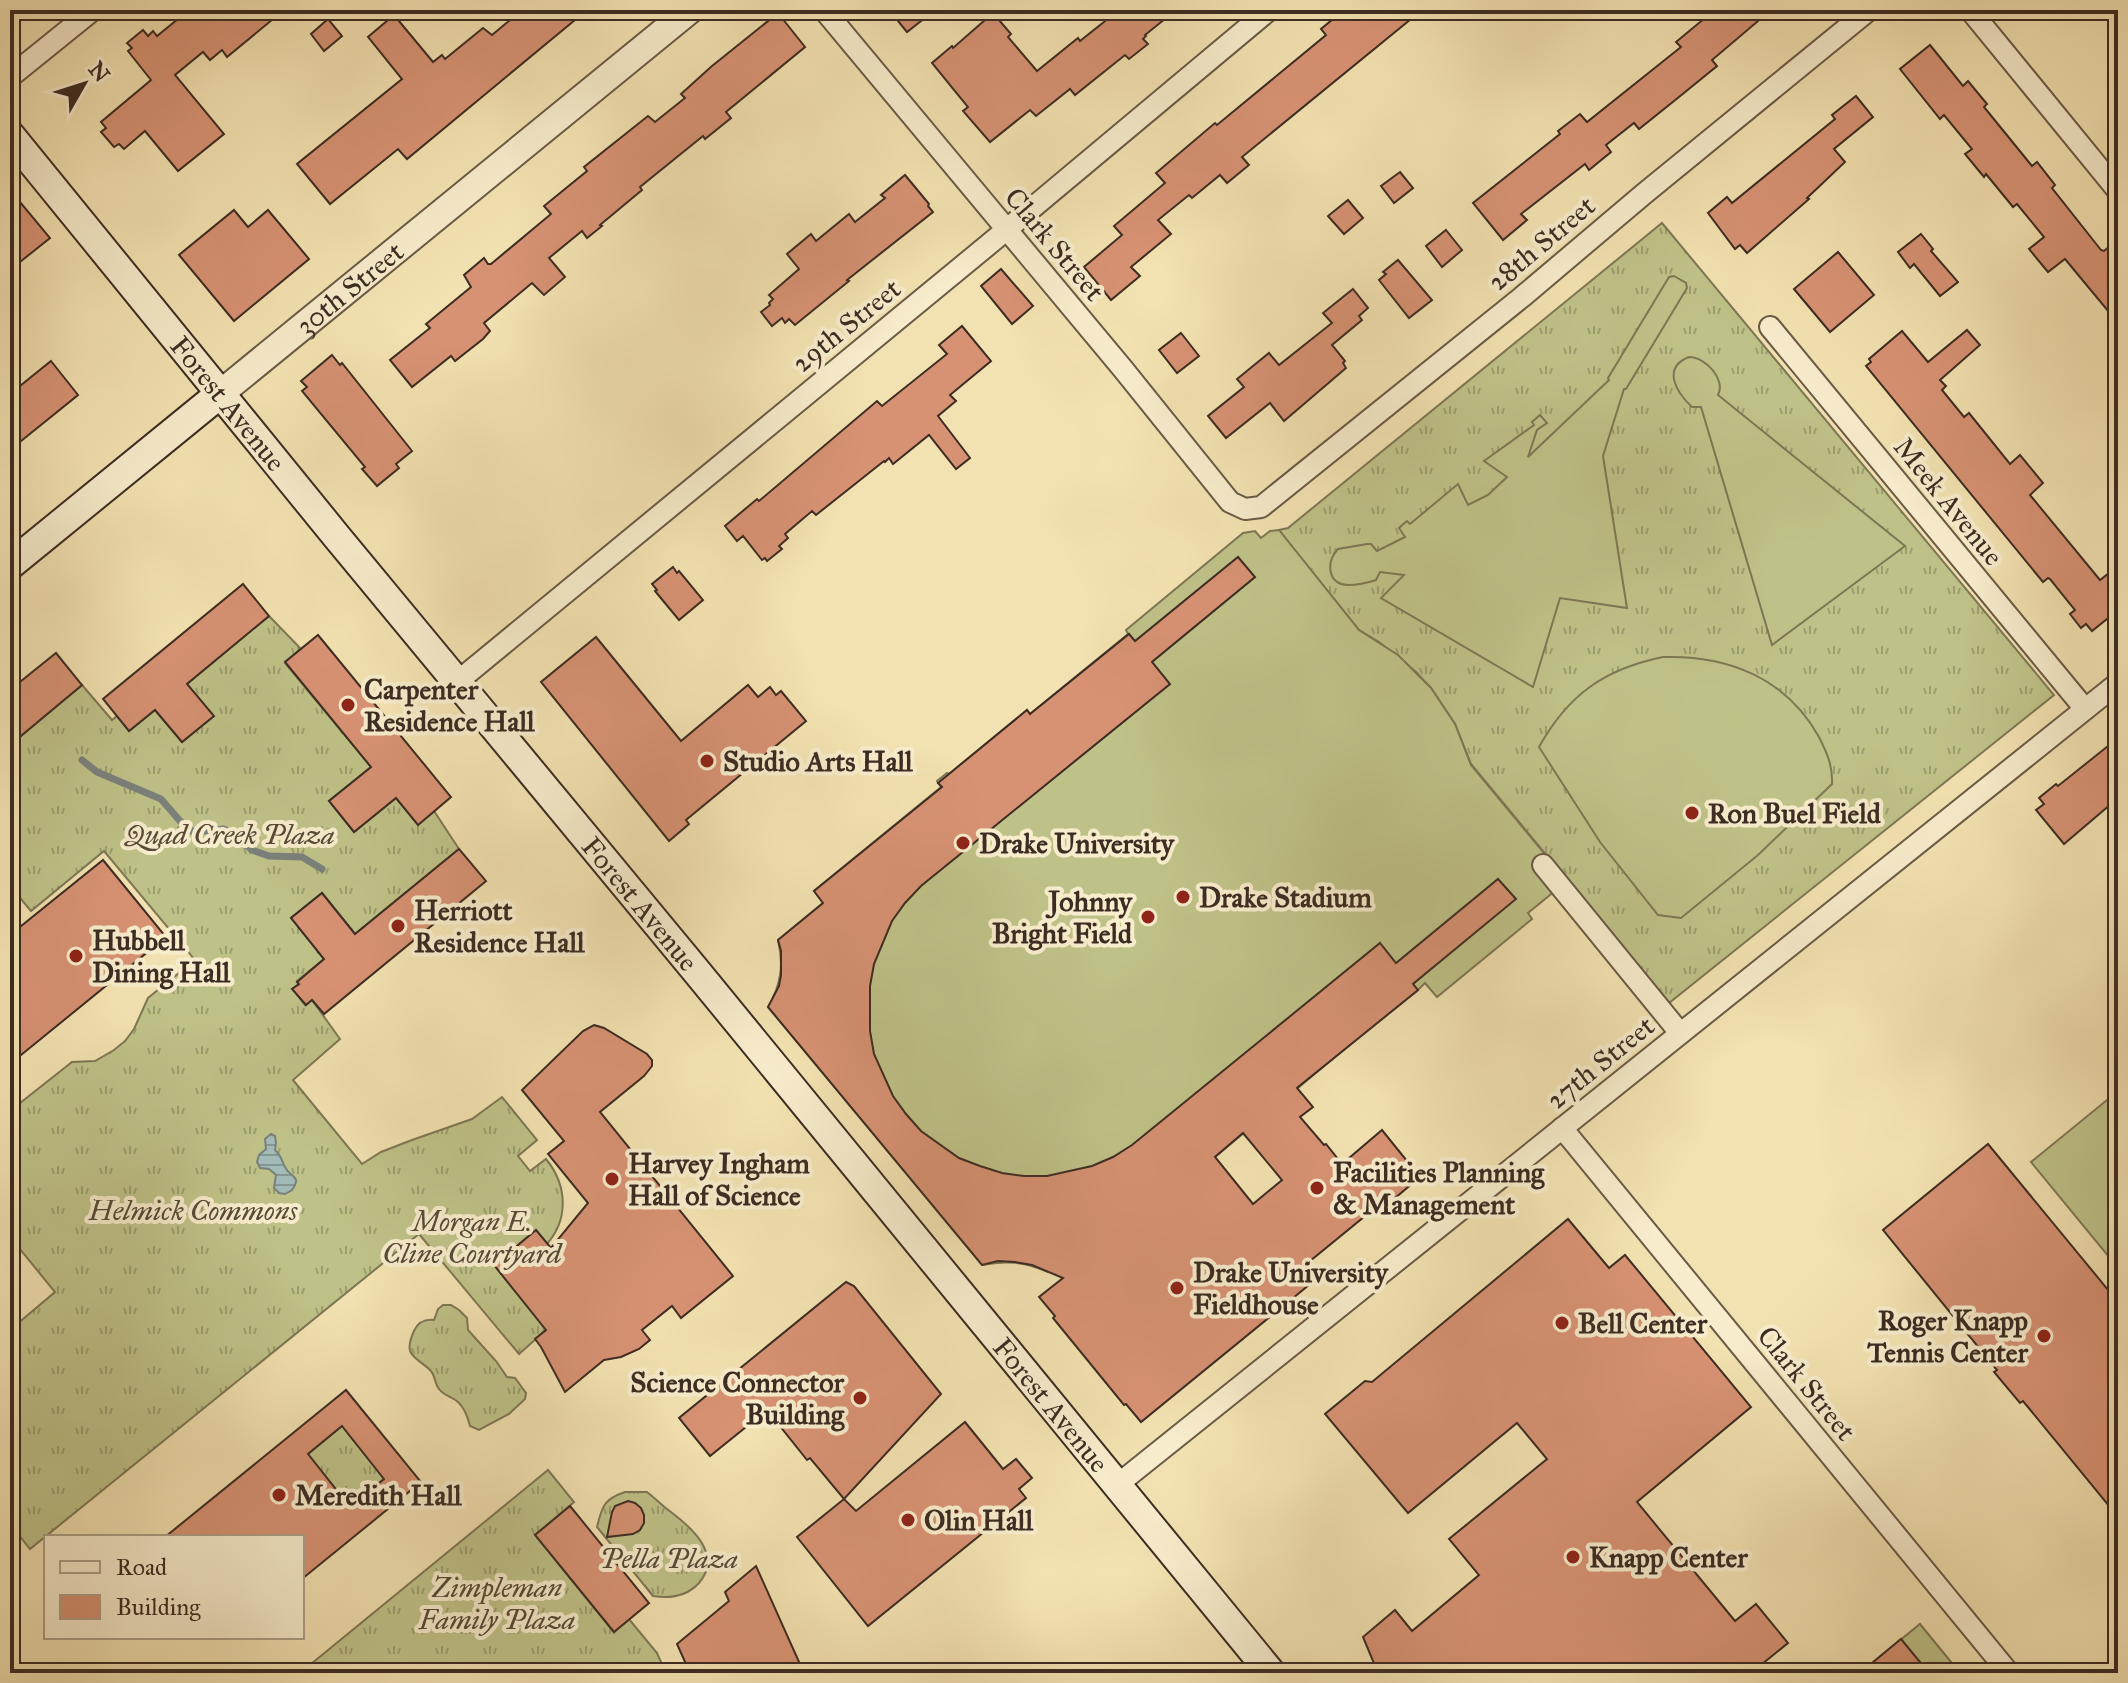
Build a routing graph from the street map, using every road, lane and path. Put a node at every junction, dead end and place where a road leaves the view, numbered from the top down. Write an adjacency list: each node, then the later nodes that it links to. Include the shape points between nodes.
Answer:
1 (93, 10): 7 (street)
2 (690, 10): 12 (street, 30th Street)
3 (824, 10): 10 (street, Clark Street)
4 (1269, 10): 10 (street, 29th Street)
5 (1869, 10): 13 (street, 28th Street, via 1261,507)
6 (1970, 10): 9 (street)
7 (10, 77)
8 (10, 135): 12 (main road, Forest Avenue)
9 (2118, 191)
10 (1007, 230): 13 (street, Clark Street, via 1230,502); 15 (street, 29th Street)
11 (1770, 327): 17 (street, Meek Avenue)
12 (221, 393): 14 (main road, 30th Street); 15 (main road, Forest Avenue)
13 (1245, 509)
14 (10, 565)
15 (457, 682): 21 (main road, Forest Avenue)
16 (2118, 683): 17 (street, 27th Street)
17 (2085, 709): 19 (street, 27th Street)
18 (1543, 865): 19 (street)
19 (1680, 1033): 20 (street, 27th Street)
20 (1562, 1128): 21 (street, 27th Street); 23 (street, Clark Street)
21 (1117, 1485): 22 (main road, Forest Avenue)
22 (1271, 1673)
23 (2009, 1673)

